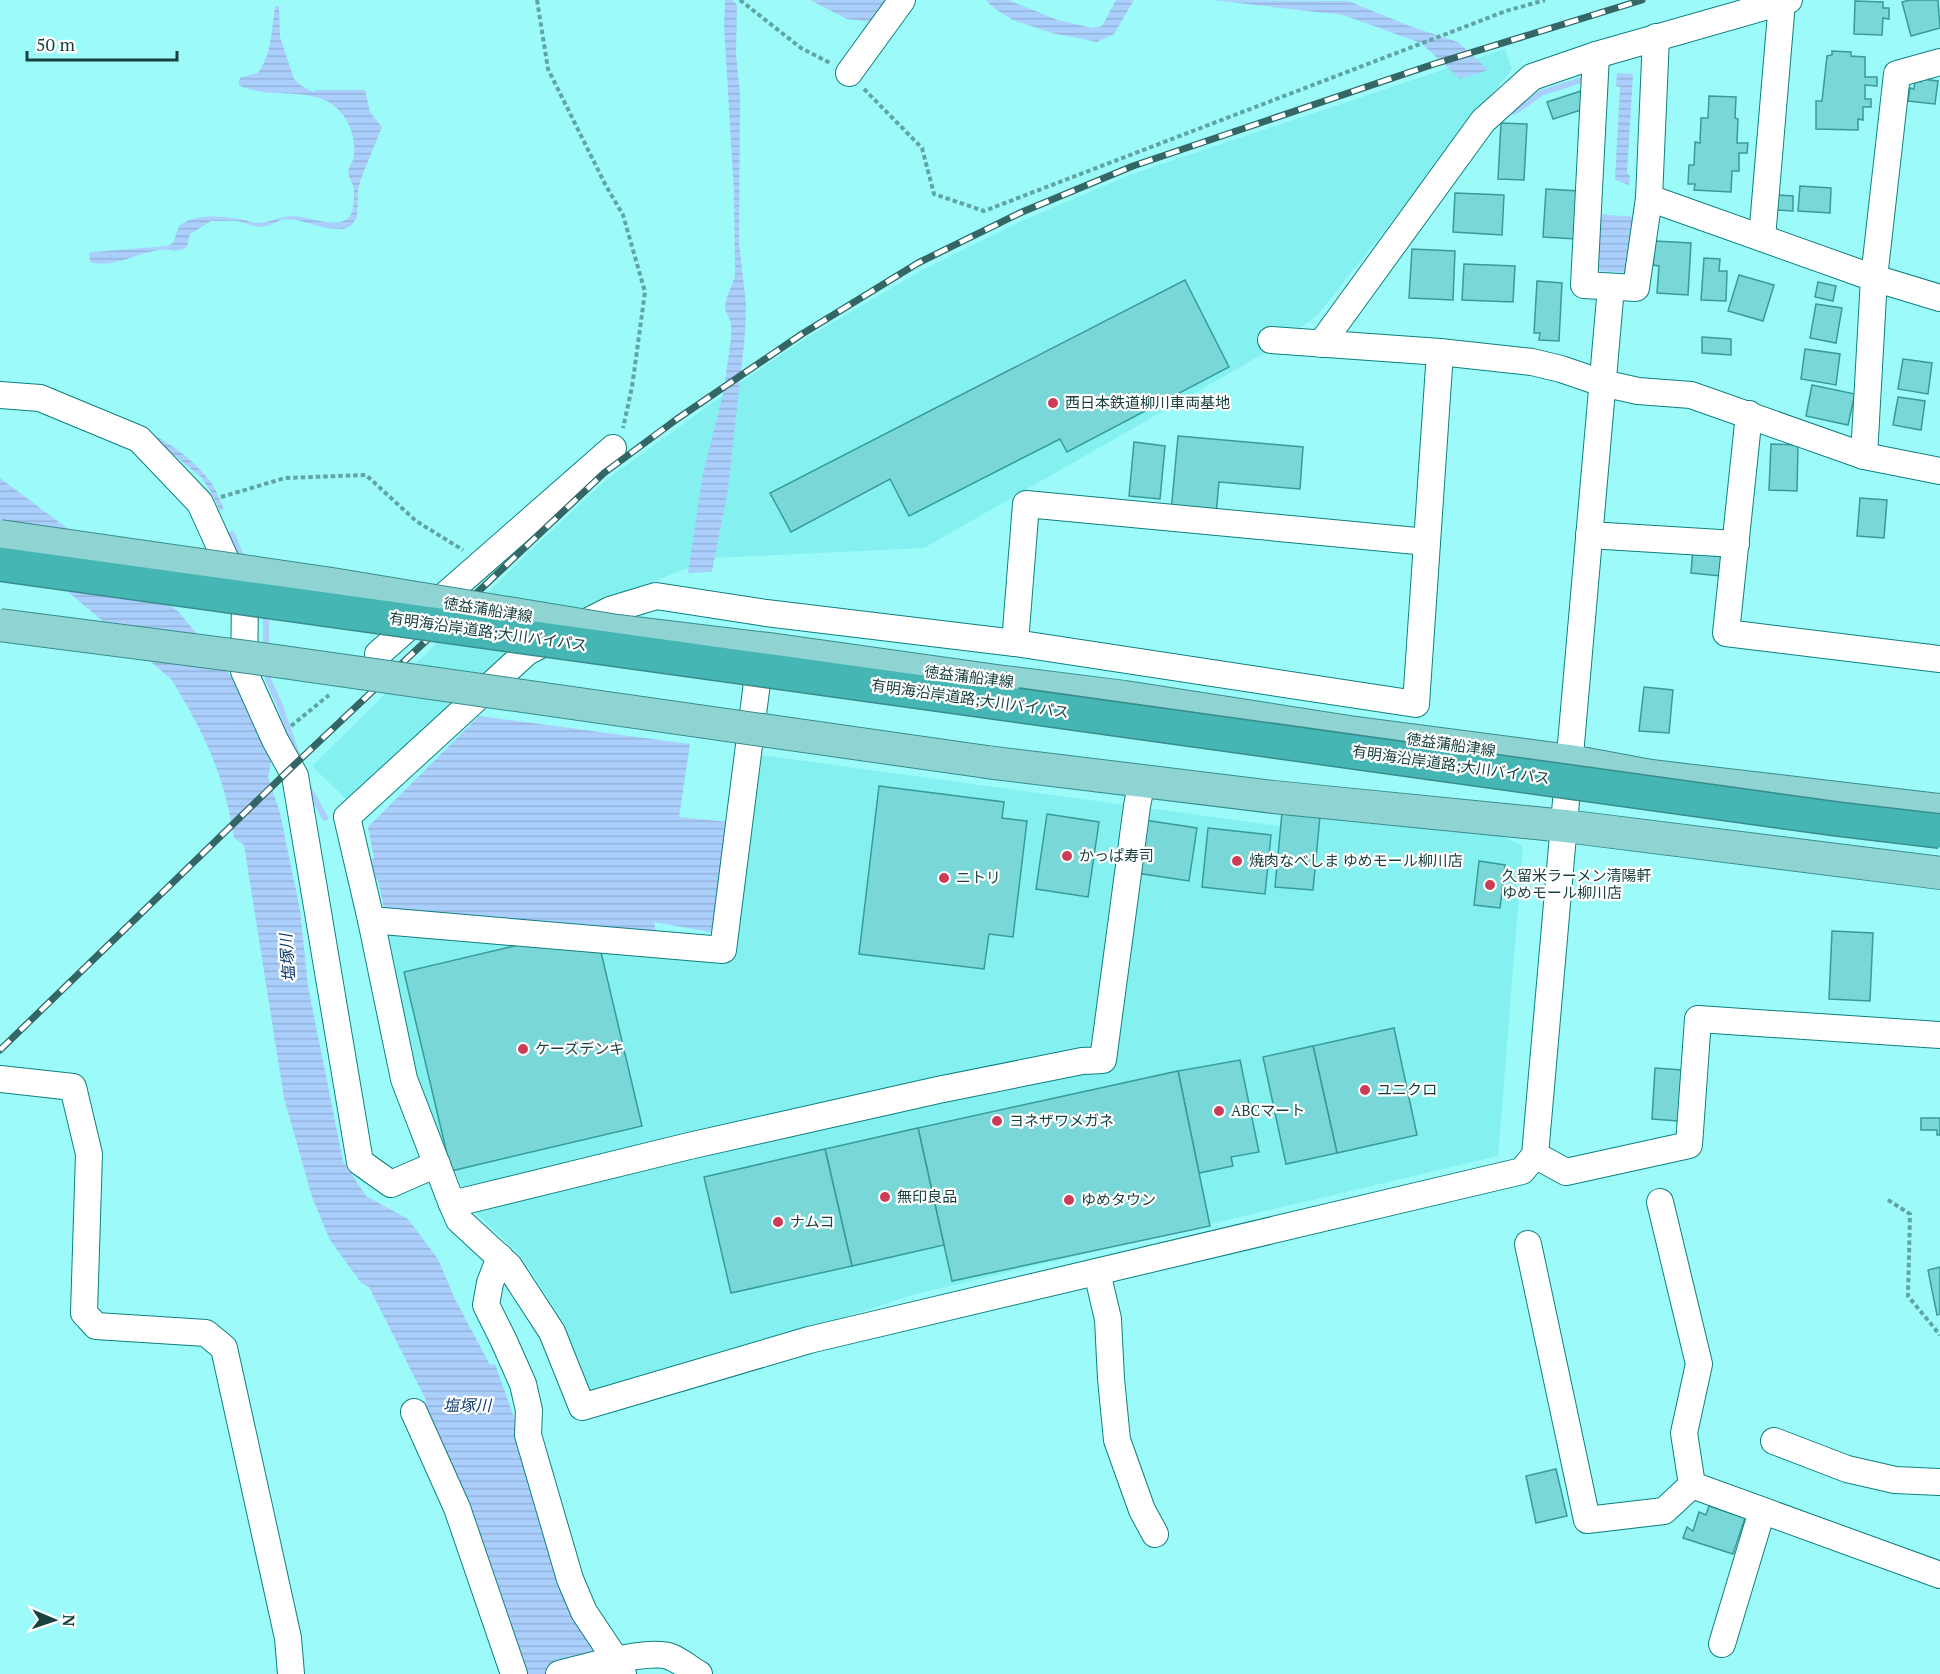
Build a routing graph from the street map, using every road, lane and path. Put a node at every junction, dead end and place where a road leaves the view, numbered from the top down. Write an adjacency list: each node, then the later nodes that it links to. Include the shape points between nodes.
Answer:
1 (537, 0): 21 (path, via 548,69 623,215 645,292 632,387 621,434)
2 (740, 0): 9 (path, via 801,48)
3 (902, 0): 9 (street)
4 (1545, 0): 9 (path, via 1506,11 984,211 934,194 922,148)
5 (1785, 1): 6 (street); 11 (street)
6 (1656, 38): 7 (street); 10 (street)
7 (1596, 55): 13 (street, via 1584,285); 16 (street, via 1532,77 1483,121)
8 (1940, 62): 12 (street, via 1897,74)
9 (849, 73)
10 (1649, 198): 11 (street); 13 (street, via 1636,288)
11 (1762, 238): 12 (street)
12 (1874, 278): 14 (street); 22 (street)
13 (1611, 288): 18 (street)
14 (1940, 298)
15 (1271, 340): 16 (street)
16 (1321, 344): 17 (street)
17 (1440, 352): 18 (street, via 1532,362); 27 (street)
18 (1602, 383): 20 (street, via 1638,391 1691,395); 25 (street)
19 (0, 394): 24 (street, via 40,398 139,439)
20 (1749, 414): 22 (street); 28 (street)
21 (612, 448): 29 (street)
22 (1864, 456): 23 (street)
23 (1940, 471)
24 (200, 503): 29 (path, via 285,478 366,475 416,521); 39 (street, via 245,602 244,671)
25 (1589, 535): 28 (street); 40 (street)
26 (0, 536): 38 (main road, 徳益蒲船津線, bridge, via 332,584 617,631 1125,697)
27 (1427, 542): 33 (street, via 1026,504); 36 (street, via 1416,704)
28 (1736, 544): 35 (street, via 1726,633)
29 (483, 563): 34 (street)
30 (0, 564): 44 (highway, 有明海沿岸道路;大川バイパス, bridge)
31 (766, 613): 33 (street); 46 (street, via 656,596 609,610 527,652 347,818); 46 (street, via 723,950)
32 (0, 625): 41 (main road, bridge)
33 (1015, 643): 36 (street)
34 (378, 654)
35 (1940, 659)
36 (1292, 686): 38 (street)
37 (335, 690): 39 (path)
38 (1289, 723): 40 (main road, 徳益蒲船津線)
39 (274, 740): 50 (street, via 295,776 360,1162 391,1184)
40 (1570, 761): 42 (main road, 徳益蒲船津線, via 1652,776); 43 (street)
41 (1142, 781): 43 (main road); 53 (street, via 1103,1060 938,1090)
42 (1940, 810)
43 (1565, 826): 45 (main road); 49 (street)
44 (1940, 831)
45 (1940, 873)
46 (371, 920): 50 (street, via 404,1079)
47 (1940, 1035): 49 (street, via 1698,1019 1689,1145 1566,1172)
48 (0, 1079): 67 (street, via 73,1087 89,1154 84,1313 96,1326 206,1333 224,1348 288,1638)
49 (1535, 1155): 56 (street, via 1522,1171)
50 (437, 1164): 53 (street)
51 (1888, 1200): 57 (path, via 1910,1214 1908,1296)
52 (1660, 1202): 61 (street, via 1699,1364 1684,1433)
53 (452, 1204): 55 (street, via 459,1220)
54 (1528, 1244): 61 (street, via 1587,1520 1664,1511)
55 (500, 1257): 56 (street, via 552,1332 582,1407 809,1340); 66 (street, via 486,1305 523,1384 529,1410 528,1435 570,1579 584,1612)
56 (1097, 1272): 63 (street, via 1108,1319 1117,1440 1142,1510)
57 (1940, 1335)
58 (414, 1412): 68 (street, via 457,1508)
59 (1774, 1442): 60 (street, via 1847,1470 1895,1480)
60 (1940, 1482)
61 (1692, 1485): 62 (street)
62 (1762, 1510): 64 (street); 65 (street)
63 (1155, 1534)
64 (1940, 1575)
65 (1722, 1644)
66 (616, 1665): 69 (street); 70 (street, via 638,1656 669,1656)
67 (291, 1674)
68 (514, 1674)
69 (559, 1674)
70 (699, 1674)

